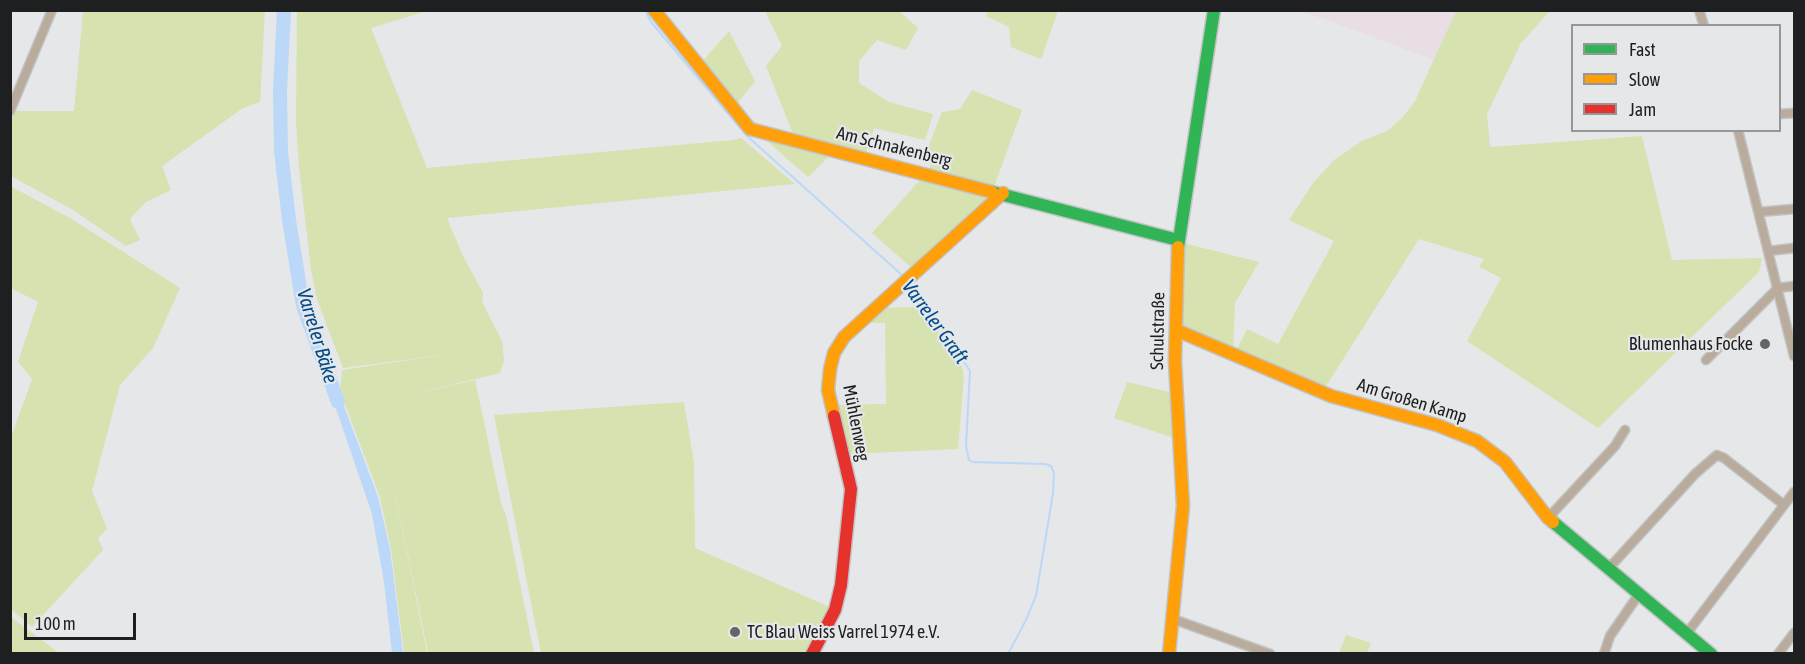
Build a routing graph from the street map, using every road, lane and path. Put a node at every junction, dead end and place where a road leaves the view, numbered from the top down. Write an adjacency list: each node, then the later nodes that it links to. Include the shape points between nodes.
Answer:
1 (52, 10): 4 (street)
2 (654, 10): 6 (street, Am Schnakenberg, via 750,129)
3 (1214, 10): 9 (street, Schulstraße)
4 (10, 111)
5 (1739, 132): 8 (street)
6 (1003, 193): 9 (street, Am Schnakenberg); 26 (street, Mühlenweg, via 844,337 834,353 828,390 851,489 836,610)
7 (1794, 209): 8 (street)
8 (1759, 212): 11 (street)
9 (1178, 240): 14 (street, Schulstraße)
10 (1794, 248): 11 (street)
11 (1768, 251): 13 (street)
12 (1794, 286): 13 (street)
13 (1778, 288): 15 (street); 16 (street)
14 (1176, 330): 20 (street, Am Großen Kamp, via 1331,396 1437,425 1477,441 1505,462); 23 (street, Schulstraße, via 1183,506)
15 (1794, 356)
16 (1706, 360)
17 (1624, 430): 20 (street, via 1615,446)
18 (1794, 492): 19 (street)
19 (1784, 505): 21 (street, via 1717,456 1695,474); 24 (street)
20 (1548, 518): 21 (street, Am Großen Kamp)
21 (1609, 568): 22 (street, Am Großen Kamp)
22 (1639, 594): 24 (street, Am Großen Kamp); 29 (street, via 1610,636)
23 (1173, 619): 27 (street, Schulstraße); 28 (street)
24 (1687, 633): 30 (street, Am Großen Kamp)
25 (1794, 633): 31 (street)
26 (812, 654)
27 (1169, 654)
28 (1270, 654)
29 (1604, 654)
30 (1711, 654)
31 (1778, 654)

